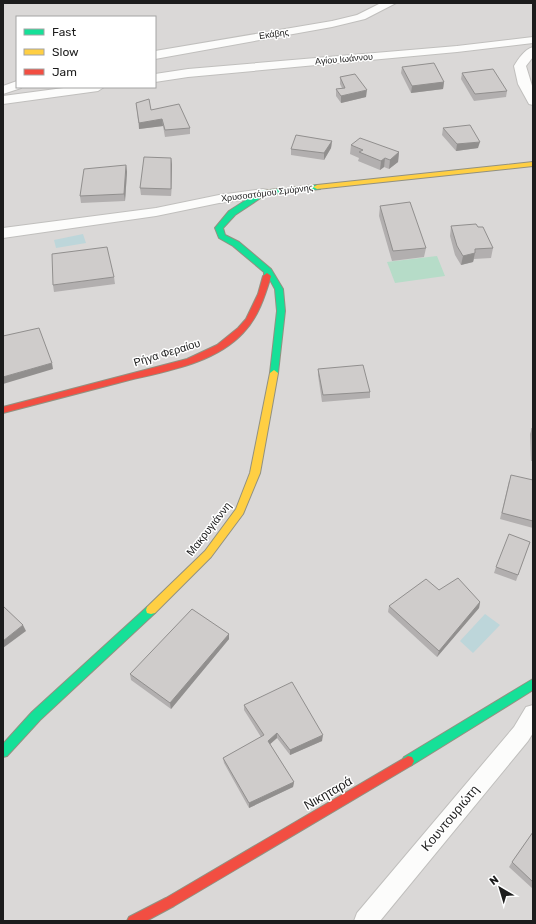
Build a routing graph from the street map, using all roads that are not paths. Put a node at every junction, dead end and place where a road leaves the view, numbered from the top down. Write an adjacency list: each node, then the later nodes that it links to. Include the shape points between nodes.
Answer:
1 (390, 3): 4 (street, Εκάβης, via 361,17 332,24)
2 (533, 40): 5 (street, Αγίου Ιωάννου)
3 (533, 51): 10 (street, via 520,66 524,84)
4 (156, 54)
5 (156, 78)
6 (16, 85): 8 (street)
7 (91, 88): 9 (street)
8 (3, 90)
9 (3, 100)
10 (533, 100)
11 (533, 164): 12 (street, Χρυσοστόμου Σμύρνης)
12 (263, 193): 13 (street, Χρυσοστόμου Σμύρνης, via 156,212); 14 (street, via 229,215 219,228 222,236 236,244)
13 (3, 233)
14 (268, 271): 15 (street, Ρήγα Φεραίου, via 260,301 249,321 230,342 189,361); 18 (street, Μακρυγιάννη, via 279,289 281,311 275,369 255,473 240,511 203,559 36,716)
15 (3, 410)
16 (533, 684): 19 (street, Νικηταρά, via 424,752)
17 (533, 714): 20 (street, Κουντουριώτη, via 521,734)
18 (3, 752)
19 (134, 921)
20 (365, 921)

